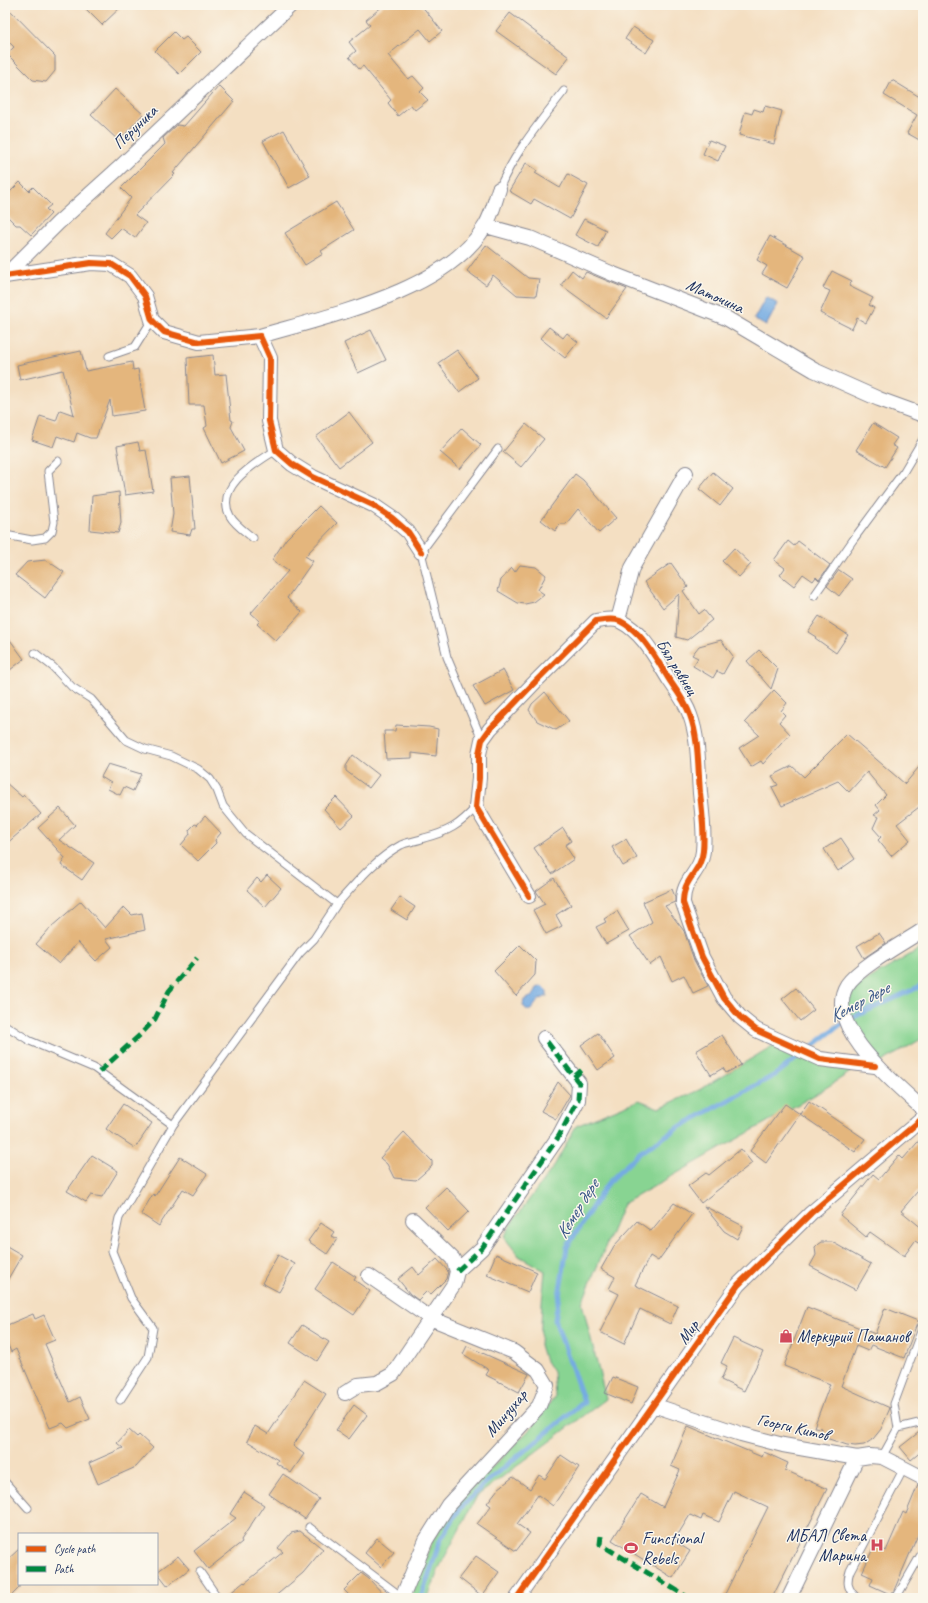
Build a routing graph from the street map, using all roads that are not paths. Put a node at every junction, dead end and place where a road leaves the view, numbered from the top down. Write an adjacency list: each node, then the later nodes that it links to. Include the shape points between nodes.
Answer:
1 (291, 5): 5 (street, Перуника, via 58,223)
2 (564, 92): 3 (lane, via 524,145 505,174)
3 (499, 189): 4 (street)
4 (486, 226): 7 (street, via 468,248 446,267 418,282 389,296); 9 (street, Маточина, via 530,238 726,318 814,370 879,399)
5 (5, 276): 6 (street, via 91,263 111,264 130,276 145,296)
6 (152, 320): 7 (street, via 164,332 199,342); 8 (lane, via 135,347)
7 (260, 336): 12 (street, via 270,358 269,421)
8 (109, 356)
9 (923, 415)
10 (923, 440): 18 (lane, via 904,471)
11 (498, 449): 17 (lane)
12 (276, 450): 16 (lane, via 243,473 232,485 226,501 230,516); 17 (street, via 313,478 373,505 392,518 408,532)
13 (58, 461): 15 (lane, via 48,471 54,522 52,531 45,538 32,540)
14 (686, 473): 19 (street, via 632,568)
15 (5, 535)
16 (253, 538)
17 (421, 552): 21 (lane, via 447,657)
18 (814, 596)
19 (618, 620): 21 (street, via 596,621); 28 (street, Бял равнец, via 632,628 645,642 690,714 694,729 704,835 699,868 686,884 684,903 702,956 724,998 740,1017 756,1030 784,1044 820,1059)
20 (35, 653): 24 (lane, via 53,666 72,687 91,699 126,740 144,749 171,756 210,779 223,806 246,834)
21 (482, 740): 22 (street, via 478,754 480,778)
22 (476, 807): 23 (street); 24 (lane, via 451,829 402,845 386,855)
23 (529, 896)
24 (337, 904): 31 (lane, via 314,939 300,953)
25 (923, 930): 28 (street, via 857,974 847,984 842,995 845,1021)
26 (5, 1025): 31 (lane, via 30,1040 94,1068)
27 (544, 1038): 33 (street, via 578,1073 578,1100 560,1136 482,1248)
28 (875, 1066): 29 (street)
29 (923, 1109)
30 (923, 1118): 39 (street, Мир, via 811,1213 738,1285)
31 (173, 1125): 38 (lane, via 119,1218 112,1251 131,1298 153,1328 148,1357)
32 (413, 1220): 33 (street, via 453,1259)
33 (457, 1271): 35 (street, via 454,1284)
34 (369, 1276): 35 (street, Минзухар)
35 (430, 1318): 37 (street, via 393,1374 376,1383 358,1385); 52 (street, Минзухар, via 514,1352 538,1370 547,1385 539,1406 448,1505 426,1540)
36 (923, 1326): 41 (lane, via 894,1404)
37 (345, 1393)
38 (120, 1400)
39 (653, 1405): 43 (street, Георги Китов, via 748,1436); 53 (street, Мир)
40 (923, 1422): 41 (lane)
41 (898, 1428): 42 (lane)
42 (882, 1457): 43 (street, Георги Китов); 44 (street, Георги Китов)
43 (857, 1458): 54 (street)
44 (904, 1468): 45 (street, Георги Китов); 55 (lane, via 850,1571 848,1586)
45 (923, 1478)
46 (5, 1482): 47 (lane)
47 (28, 1508)
48 (309, 1527): 52 (lane)
49 (923, 1551): 56 (lane)
50 (200, 1572): 51 (lane)
51 (218, 1598)
52 (402, 1598)
53 (517, 1598)
54 (789, 1598)
55 (857, 1598)
56 (896, 1598)

